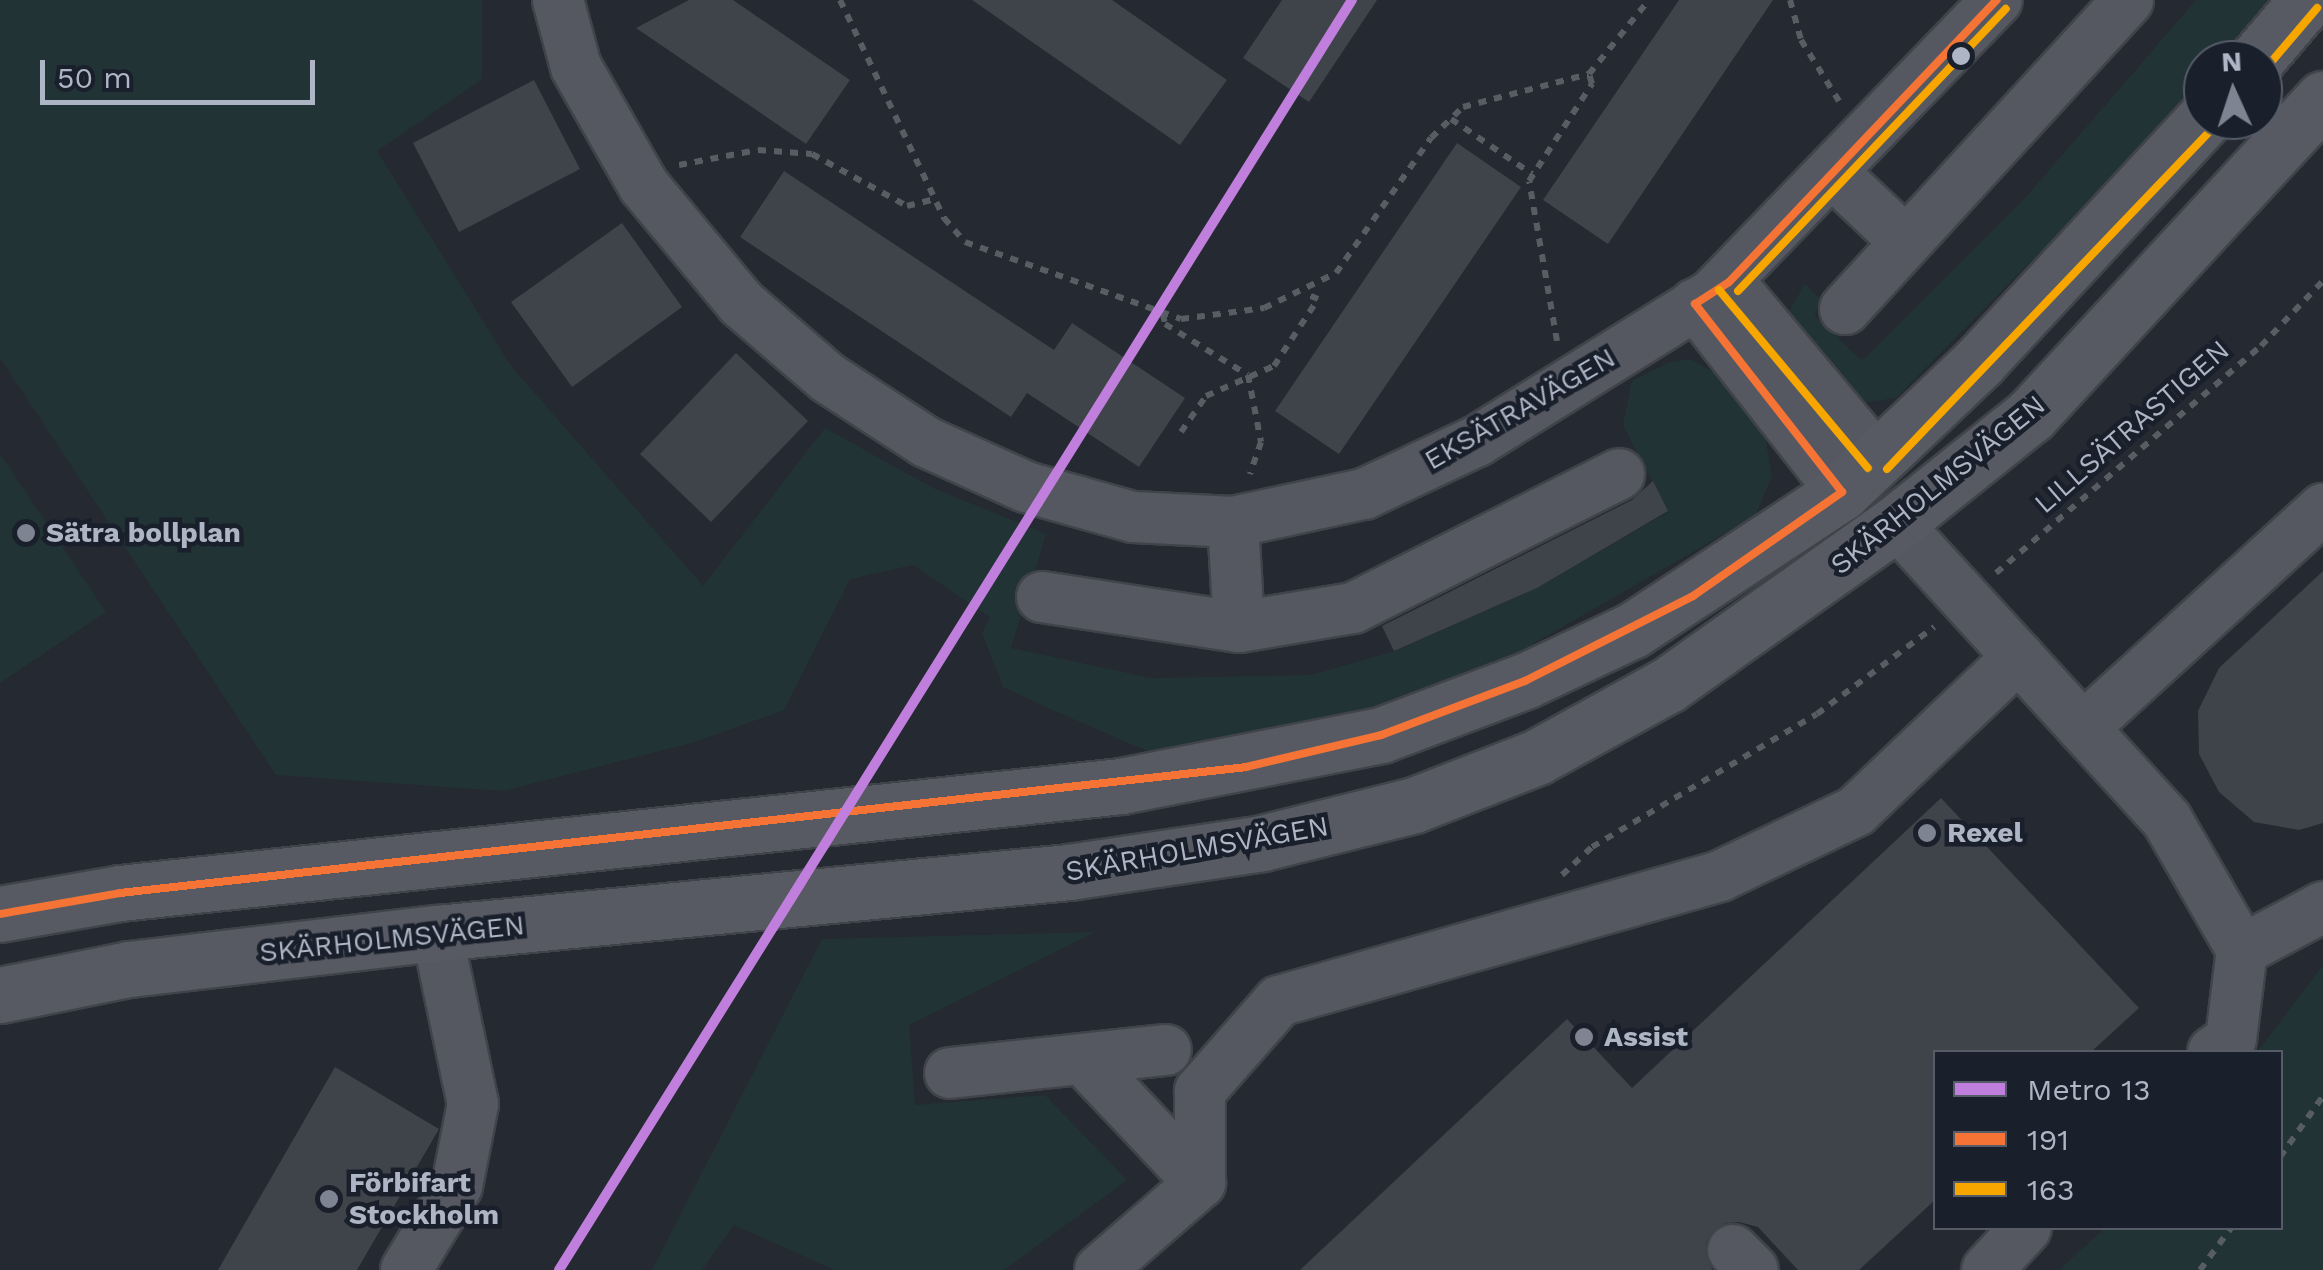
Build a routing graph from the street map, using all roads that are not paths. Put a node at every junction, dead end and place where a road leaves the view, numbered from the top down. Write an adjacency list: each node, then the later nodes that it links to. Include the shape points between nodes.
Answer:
1 (558, 0): 15 (street, EKSÄTRAVÄGEN, via 576,68 644,186 741,303 828,378 926,442 1026,487 1132,517)
2 (1997, 0): 8 (street, EKSÄTRAVÄGEN)
3 (2128, 0): 9 (street)
4 (2307, 0): 5 (main road)
5 (2273, 40)
6 (2323, 99): 16 (main road, SKÄRHOLMSVÄGEN, via 2031,415)
7 (2185, 140): 13 (main road, SKÄRHOLMSVÄGEN)
8 (1835, 175): 9 (street); 10 (street, EKSÄTRAVÄGEN)
9 (1904, 239): 11 (street)
10 (1712, 293): 13 (street); 15 (street, EKSÄTRAVÄGEN, via 1461,449 1364,494)
11 (1845, 309)
12 (1619, 474): 18 (street, via 1353,608)
13 (1860, 476): 16 (main road); 22 (main road, SKÄRHOLMSVÄGEN, via 1693,596 1525,682 1381,735 1246,767 120,893)
14 (2323, 509): 20 (street)
15 (1233, 522): 18 (street)
16 (1896, 524): 19 (street); 23 (main road, SKÄRHOLMSVÄGEN, via 1668,685 1537,756 1414,806 1262,843 1069,872)
17 (1042, 597): 18 (street)
18 (1239, 628)
19 (2018, 658): 20 (street); 30 (street, via 1856,811 1720,876 1279,1001 1200,1091)
20 (2083, 728): 24 (street, via 2167,820)
21 (2323, 907): 24 (street)
22 (0, 914)
23 (437, 933): 25 (main road, SKÄRHOLMSVÄGEN, via 129,969); 32 (street, via 473,1104 458,1186)
24 (2242, 950): 27 (street, via 2231,1039)
25 (0, 995)
26 (1166, 1050): 28 (street)
27 (2216, 1050)
28 (1083, 1059): 29 (street); 30 (street)
29 (950, 1073)
30 (1200, 1183): 33 (street)
31 (2024, 1230): 34 (street)
32 (406, 1270)
33 (1100, 1270)
34 (1988, 1270)

